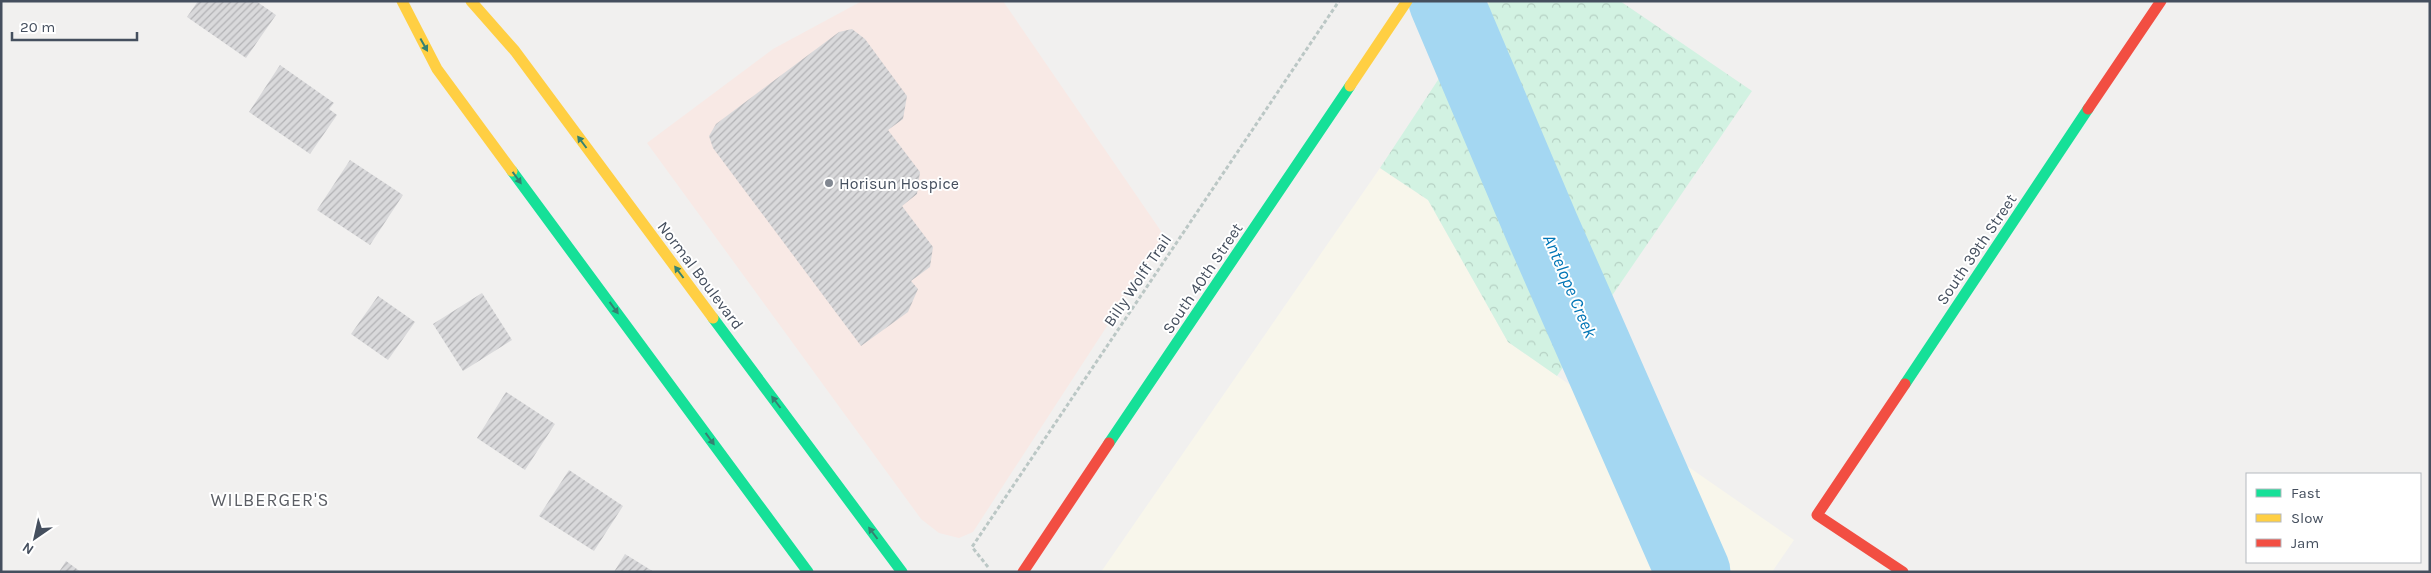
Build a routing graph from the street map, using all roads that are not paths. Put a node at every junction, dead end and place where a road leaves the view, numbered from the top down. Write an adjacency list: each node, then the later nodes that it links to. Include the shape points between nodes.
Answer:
1 (402, 1): 5 (main road, one-way to 5, via 437,69)
2 (471, 1): 6 (main road, Normal Boulevard, one-way to 2, via 515,50)
3 (1407, 1): 7 (main road, South 40th Street)
4 (2161, 1): 8 (main road, South 39th Street, via 1817,515)
5 (808, 572)
6 (902, 572)
7 (1023, 572)
8 (1903, 572)

